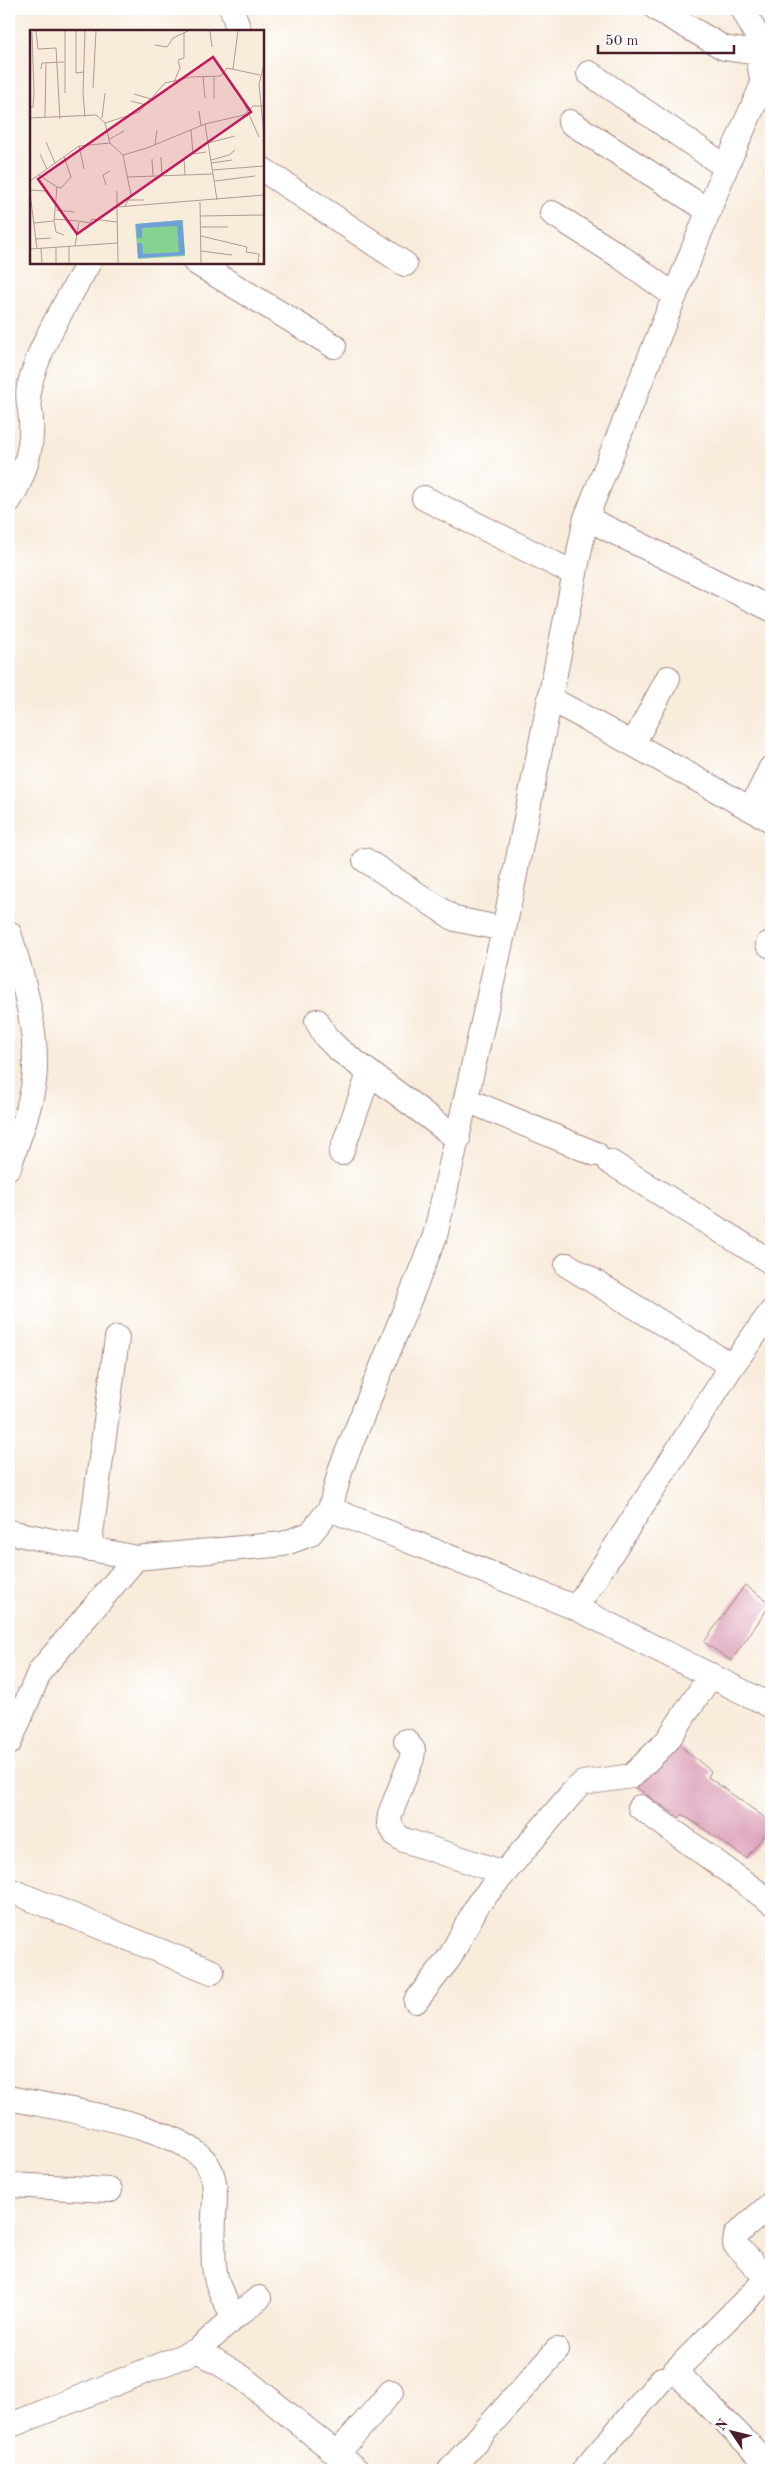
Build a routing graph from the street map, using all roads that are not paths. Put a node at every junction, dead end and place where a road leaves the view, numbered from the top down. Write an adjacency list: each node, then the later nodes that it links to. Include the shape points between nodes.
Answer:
1 (232, 9): 4 (street)
2 (657, 9): 5 (street, via 724,48)
3 (743, 9): 5 (street)
4 (240, 30)
5 (764, 54): 8 (street, via 763,84)
6 (589, 73): 8 (street)
7 (570, 122): 10 (street)
8 (726, 167): 10 (street)
9 (264, 170): 14 (street)
10 (709, 211): 15 (street)
11 (552, 213): 15 (street)
12 (88, 264): 18 (street, via 34,368 28,390 32,423 27,461)
13 (198, 264): 16 (street)
14 (406, 264)
15 (675, 296): 19 (street)
16 (334, 346)
17 (424, 498): 20 (street)
18 (9, 501)
19 (586, 518): 20 (street); 21 (street)
20 (575, 574): 23 (street)
21 (771, 610)
22 (668, 678): 24 (street)
23 (551, 699): 24 (street); 28 (street)
24 (633, 744): 26 (street)
25 (771, 768): 26 (street)
26 (761, 815)
27 (365, 860): 28 (street, via 455,919)
28 (504, 928): 32 (street)
29 (10, 945): 35 (street, via 33,1031 35,1069 30,1099)
30 (317, 1021): 31 (street, via 338,1049)
31 (369, 1074): 33 (street); 34 (street)
32 (467, 1100): 33 (street); 36 (street, via 603,1158)
33 (458, 1139): 41 (street, via 435,1236 341,1468)
34 (341, 1153)
35 (9, 1167)
36 (771, 1262)
37 (567, 1265): 40 (street)
38 (771, 1312): 40 (street)
39 (117, 1338): 43 (street)
40 (732, 1366): 45 (street)
41 (330, 1509): 44 (street, via 310,1534 283,1544); 45 (street)
42 (9, 1532): 43 (street)
43 (89, 1549): 44 (street)
44 (136, 1558): 49 (street, via 40,1671)
45 (576, 1608): 46 (street)
46 (711, 1675): 47 (street); 51 (street, via 666,1741 632,1776 583,1784)
47 (771, 1706)
48 (406, 1741): 51 (street, via 413,1750 412,1758 389,1823 396,1834 404,1840)
49 (9, 1743)
50 (640, 1807): 53 (street)
51 (504, 1873): 55 (street, via 478,1904 450,1957)
52 (9, 1890): 54 (street)
53 (771, 1902)
54 (212, 1972)
55 (416, 2001)
56 (9, 2098): 61 (street, via 147,2127 200,2156 211,2170 215,2187 214,2274 221,2298)
57 (9, 2185): 58 (street)
58 (110, 2190)
59 (771, 2204): 68 (street, via 735,2239 735,2244 760,2271 764,2280 762,2284 675,2371)
60 (259, 2298): 61 (street)
61 (235, 2317): 62 (street)
62 (198, 2350): 66 (street); 67 (street, via 243,2378)
63 (557, 2350): 70 (street)
64 (662, 2379): 71 (street)
65 (391, 2392): 67 (street)
66 (9, 2426)
67 (337, 2454): 69 (street)
68 (771, 2467)
69 (357, 2470)
70 (450, 2470)
71 (584, 2470)

